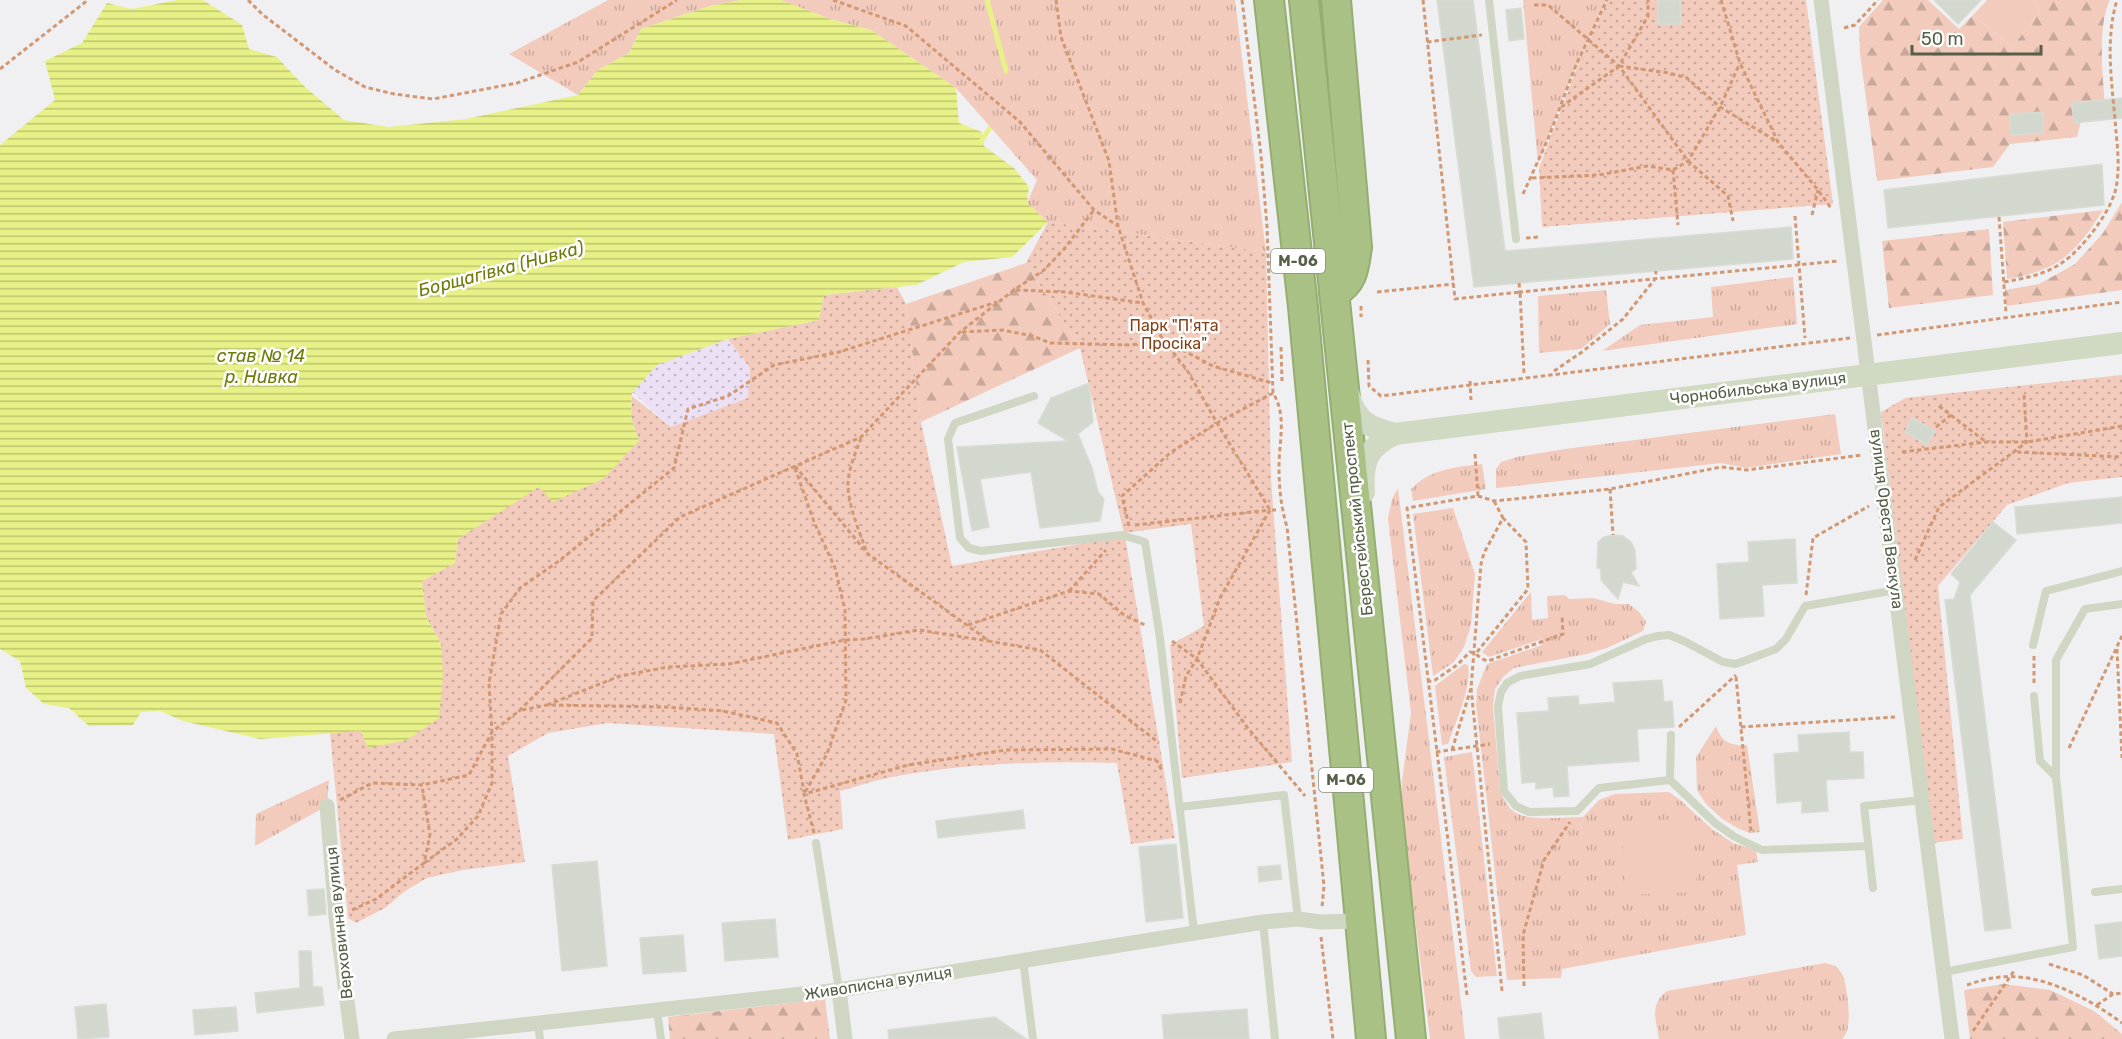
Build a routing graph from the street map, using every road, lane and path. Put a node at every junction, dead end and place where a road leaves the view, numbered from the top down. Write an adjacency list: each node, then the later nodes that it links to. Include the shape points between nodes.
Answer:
1 (86, 0): 25 (path)
2 (248, 0): 3 (path, via 335,70 364,87 433,99 517,83 578,62)
3 (677, 0)
4 (834, 0): 33 (path, via 906,26 1020,122)
5 (1056, 0): 41 (path, via 1061,37 1110,161)
6 (1242, 0): 72 (path, via 1267,226)
7 (1269, 0): 151 (highway, Берестейський проспект / М-06, via 1303,307)
8 (1304, 0): 53 (highway, Берестейський проспект / М-06)
9 (1336, 0): 53 (highway, via 1357,247 1352,276 1345,287)
10 (1423, 0): 22 (path)
11 (1489, 0): 34 (lane)
12 (1607, 0): 21 (path)
13 (1648, 0): 24 (path, via 1648,16)
14 (1720, 0): 23 (path)
15 (1821, 0): 69 (street, вулиця Ореста Васкула)
16 (1878, 0): 19 (path, via 1855,25)
17 (2117, 0): 47 (path, via 2109,44 2118,146 2111,201 2094,231 2058,267 2034,277)
18 (1534, 5): 21 (path, via 1548,5)
19 (1845, 28)
20 (1478, 35): 22 (path)
21 (1588, 39): 24 (path); 27 (path)
22 (1428, 42): 49 (path)
23 (1740, 63): 26 (path); 28 (path)
24 (1619, 66): 26 (path, via 1687,78); 27 (path); 29 (path)
25 (0, 69)
26 (1720, 106): 28 (path); 29 (path)
27 (1560, 107): 31 (path)
28 (1778, 142): 32 (path)
29 (1688, 160): 30 (path); 39 (path, via 1728,196)
30 (1673, 170): 31 (path, via 1647,166 1599,175); 40 (path)
31 (1532, 178): 34 (path)
32 (1818, 190): 35 (path); 36 (path)
33 (1094, 210): 41 (path); 50 (path, via 1044,270)
34 (1514, 213): 42 (lane)
35 (1834, 213)
36 (1812, 215)
37 (1795, 216): 44 (path)
38 (1999, 217): 47 (path)
39 (1733, 221)
40 (1678, 225)
41 (1118, 226): 56 (path)
42 (1516, 239)
43 (1840, 261): 44 (path)
44 (1799, 264): 46 (path); 60 (path)
45 (1656, 271): 46 (path)
46 (1654, 279): 52 (path); 66 (path, via 1623,319)
47 (2004, 282): 57 (path)
48 (1519, 283): 52 (path)
49 (1454, 284): 51 (path); 52 (path, via 1455,299)
50 (1014, 290): 54 (path); 56 (path, via 1065,292)
51 (1377, 292)
52 (1520, 292): 68 (path)
53 (1334, 293): 67 (highway, Берестейський проспект / М-06)
54 (1000, 300): 58 (path); 124 (path, via 838,352 774,364 728,396 688,409 674,468 520,588 501,614 489,683)
55 (2122, 302): 59 (path)
56 (1143, 303): 62 (path)
57 (2007, 313)
58 (960, 332): 62 (path, via 1002,330 1050,343 1131,345); 83 (path)
59 (1881, 334)
60 (1805, 338)
61 (1850, 338): 71 (path)
62 (1163, 340): 72 (path, via 1213,366); 79 (path, via 1187,370)
63 (2122, 343): 69 (main road, Чорнобильська вулиця)
64 (1281, 347): 70 (path)
65 (1368, 360): 71 (path, via 1369,386 1381,396)
66 (1554, 370)
67 (1343, 374): 82 (main road, Чорнобильська вулиця, via 1360,420); 131 (highway, Берестейський проспект / М-06)
68 (1524, 374)
69 (1869, 375): 82 (main road, Чорнобильська вулиця); 105 (street, вулиця Ореста Васкула)
70 (1282, 381)
71 (1470, 383): 76 (path)
72 (1272, 384): 73 (path)
73 (1273, 393): 79 (path); 145 (path, via 1281,416 1281,508 1287,527)
74 (2024, 395): 85 (path)
75 (1034, 396): 101 (lane, via 955,423 951,429 948,439 960,538 969,548 981,551)
76 (1471, 400)
77 (1939, 405): 78 (path)
78 (1951, 415): 81 (path); 84 (path)
79 (1217, 423): 96 (path); 99 (path, via 1170,453 1122,496)
80 (2122, 426): 85 (path)
81 (1936, 427)
82 (1395, 434): 131 (main road, Чорнобильська вулиця, via 1372,449 1363,477 1385,728)
83 (861, 437): 91 (path); 102 (path, via 852,460 848,489)
84 (1986, 442): 85 (path); 86 (path)
85 (2027, 442): 87 (path)
86 (1902, 452)
87 (2016, 452): 90 (path); 103 (path, via 1939,507)
88 (1475, 454): 93 (path)
89 (1865, 455): 92 (path, via 1747,470 1721,467)
90 (2122, 457)
91 (795, 466): 102 (path); 111 (path, via 835,568 845,610); 121 (path, via 680,517 593,601 592,638)
92 (1610, 489): 94 (path); 100 (path)
93 (1478, 496): 94 (path); 116 (path, via 1407,508)
94 (1494, 501): 98 (path)
95 (1872, 505): 108 (path, via 1813,538)
96 (1270, 510): 97 (path); 99 (path); 120 (path, via 1220,598 1197,659 1185,676)
97 (1276, 510)
98 (1503, 518): 115 (path, via 1481,564); 115 (path, via 1527,542 1528,589)
99 (1129, 526): 101 (path)
100 (1613, 534)
101 (1120, 535): 106 (path); 130 (lane, via 1145,543)
102 (868, 554): 112 (path)
103 (1915, 560)
104 (2122, 571): 113 (lane, via 2046,591)
105 (1896, 590): 108 (lane); 137 (street, вулиця Ореста Васкула)
106 (1069, 591)
107 (2122, 604): 133 (lane, via 2085,609 2056,660)
108 (1805, 606): 126 (lane, via 1776,649 1736,664 1723,662 1669,635 1646,639 1590,664 1520,676 1508,682 1501,692)
109 (1562, 615): 115 (path, via 1563,634 1488,661)
110 (2122, 636): 114 (path)
111 (845, 640): 112 (path, via 919,630); 119 (path, via 729,664 668,667 620,676); 136 (path, via 846,700 827,754)
112 (989, 641): 130 (path, via 1040,650)
113 (2034, 645): 118 (path)
114 (2117, 646): 132 (path); 133 (path)
115 (1475, 653): 116 (path, via 1470,652 1457,665); 117 (path)
116 (1428, 682): 129 (path)
117 (1471, 688): 127 (path); 128 (path)
118 (2034, 696): 133 (lane, via 2040,761)
119 (547, 705): 121 (path); 136 (path, via 723,711 777,723 797,754)
120 (1179, 709)
121 (520, 710): 124 (path)
122 (1899, 717): 123 (path)
123 (1741, 728): 125 (path, via 1736,675); 142 (path)
124 (492, 732): 135 (path, via 469,776); 144 (path, via 492,783 478,816 457,839)
125 (1671, 735): 134 (lane)
126 (1501, 743): 127 (path); 140 (lane, via 1504,791 1516,806 1529,812)
127 (1476, 746): 128 (path); 162 (path)
128 (1452, 750): 129 (path)
129 (1436, 752): 165 (path)
130 (1174, 754): 139 (lane)
131 (1381, 755): 179 (highway, Берестейський проспект / М-06)
132 (2122, 758)
133 (2056, 777): 155 (lane, via 2073,947)
134 (1671, 780): 140 (lane, via 1599,788); 142 (lane, via 1715,823)
135 (422, 785): 138 (path, via 372,783); 144 (path, via 430,835)
136 (804, 794): 139 (path, via 908,765 1006,750 1112,749 1157,761); 141 (path)
137 (1922, 800): 143 (lane, via 1864,806); 157 (street, вулиця Ореста Васкула)
138 (327, 806): 149 (street, Верховинна вулиця)
139 (1180, 807): 150 (lane, via 1284,795); 153 (lane)
140 (1577, 811): 160 (path, via 1544,860 1523,935)
141 (816, 843): 161 (lane)
142 (1753, 845): 143 (lane, via 1762,850)
143 (1869, 846): 146 (lane)
144 (424, 863): 149 (path, via 376,899)
145 (1324, 885)
146 (1873, 888)
147 (2122, 889): 148 (lane)
148 (2095, 892)
149 (336, 917): 171 (street, Верховинна вулиця)
150 (1298, 919): 151 (street, Живописна вулиця); 152 (street, Живописна вулиця)
151 (1359, 921): 178 (highway, Берестейський проспект / М-06)
152 (1263, 922): 153 (street, Живописна вулиця); 176 (lane)
153 (1194, 932): 156 (street, Живописна вулиця)
154 (1321, 936): 177 (path)
155 (2025, 957): 157 (lane); 158 (path); 164 (path, via 2083,975)
156 (1023, 960): 161 (street, Живописна вулиця); 175 (lane)
157 (1944, 972): 180 (street, вулиця Ореста Васкула)
158 (2010, 977): 159 (path); 166 (path, via 2062,988); 169 (path)
159 (1967, 985)
160 (1524, 986)
161 (839, 990): 167 (street, Живописна вулиця); 174 (street)
162 (1502, 991)
163 (2122, 993): 164 (path)
164 (2113, 994): 166 (path)
165 (1467, 995)
166 (2097, 1005): 168 (path)
167 (657, 1011): 170 (street, Живописна вулиця); 173 (lane)
168 (2122, 1023)
169 (1973, 1031)
170 (539, 1032): 172 (street, Живописна вулиця)
171 (352, 1039)
172 (394, 1039)
173 (661, 1039)
174 (845, 1039)
175 (1033, 1039)
176 (1275, 1039)
177 (1333, 1039)
178 (1371, 1039)
179 (1410, 1039)
180 (1952, 1039)

